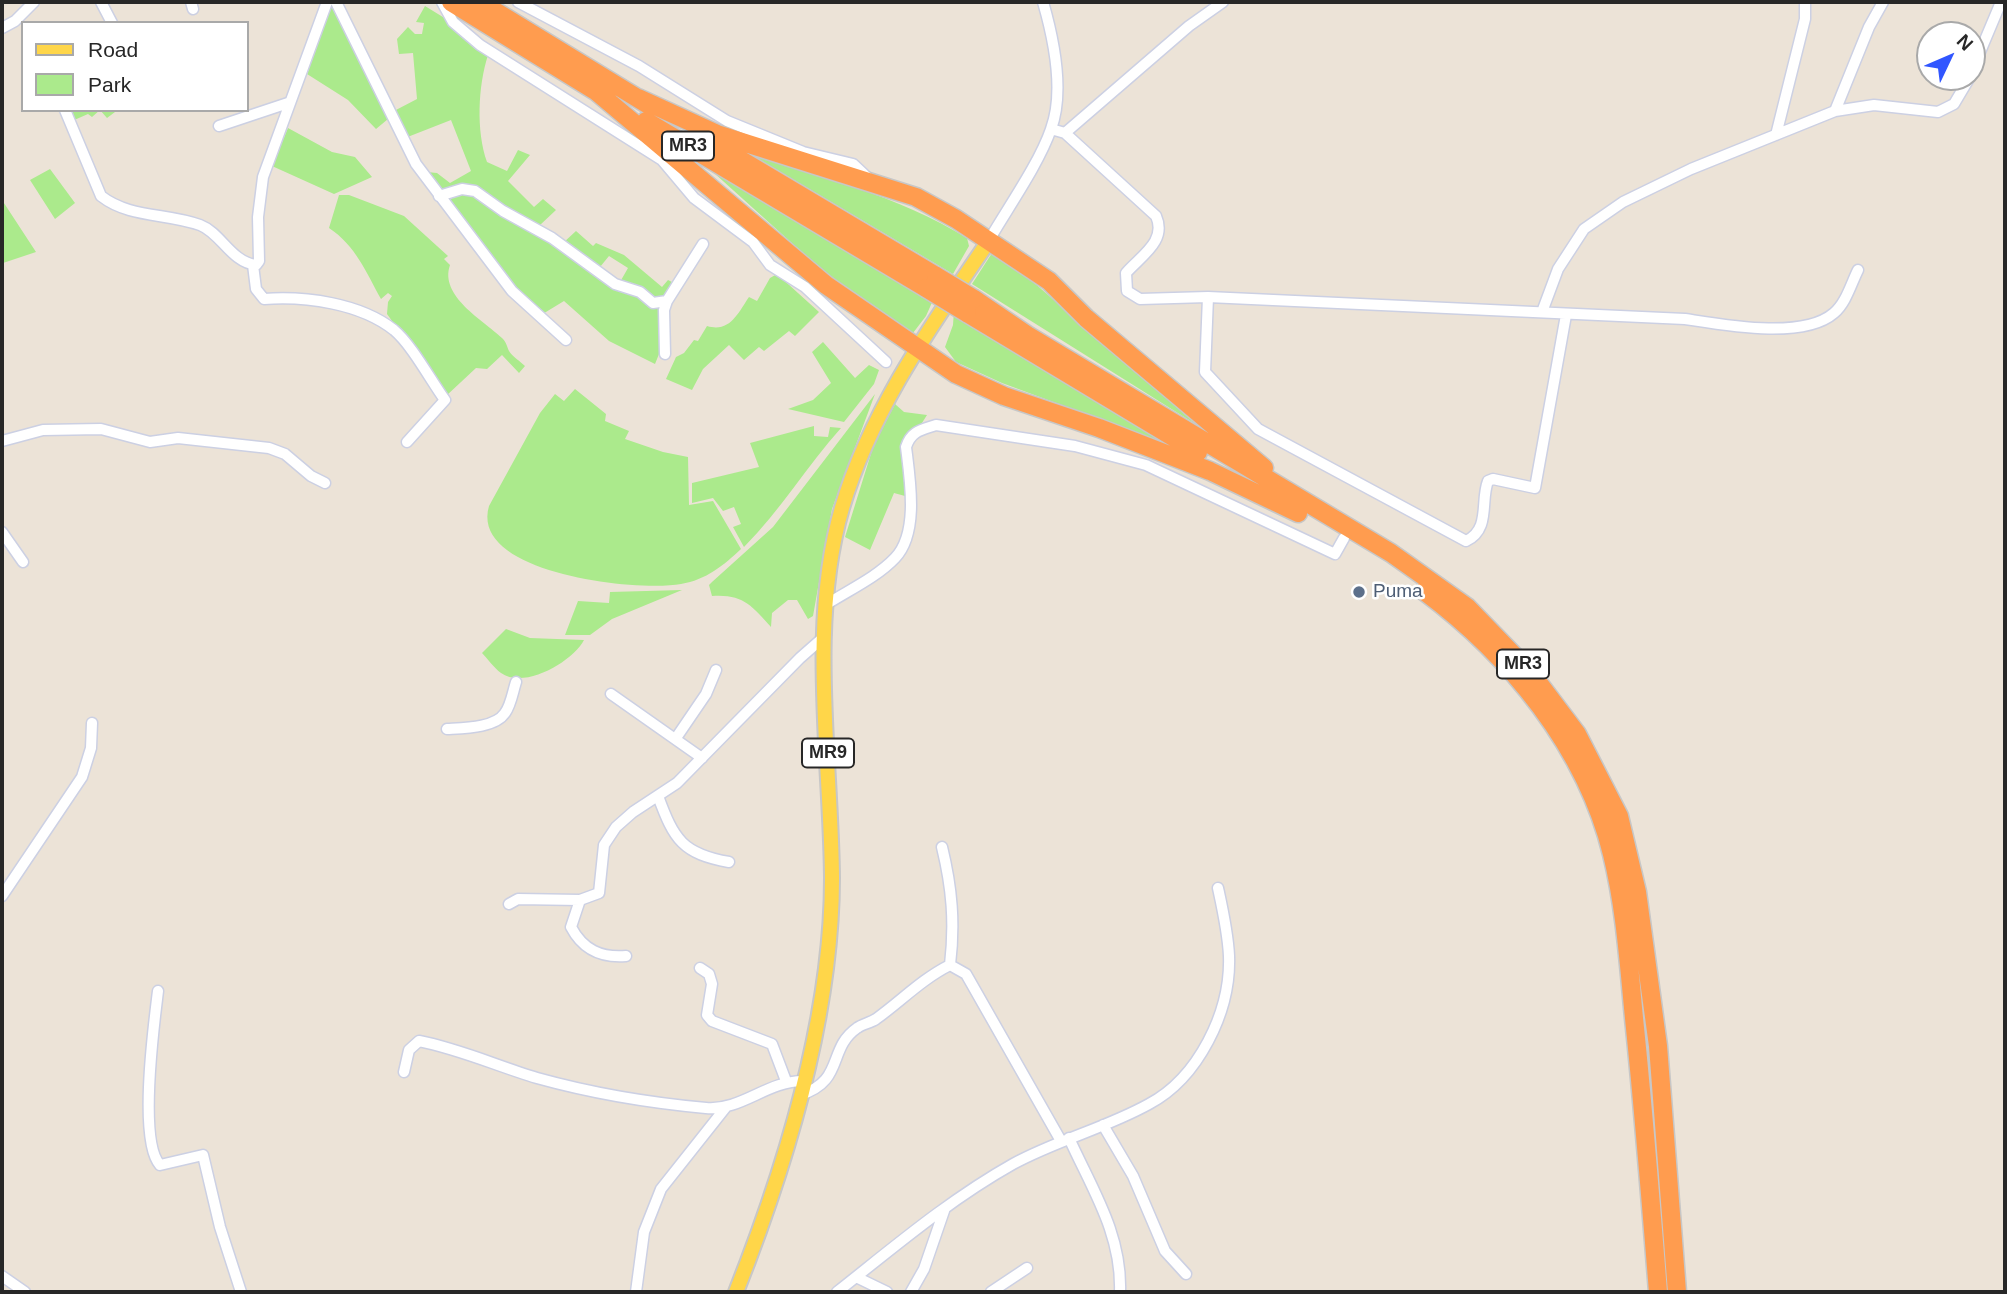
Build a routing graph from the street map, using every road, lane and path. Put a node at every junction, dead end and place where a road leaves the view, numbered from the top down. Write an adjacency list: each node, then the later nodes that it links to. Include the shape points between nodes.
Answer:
1 (34, 2): 14 (street)
2 (101, 2): 15 (street)
3 (327, 2): 21 (street)
4 (336, 2): 29 (street, via 416,164)
5 (442, 2): 42 (street, via 453,22 480,46 662,160 694,198 753,242 770,265 805,287)
6 (451, 2): 19 (highway, MR3)
7 (480, 2): 20 (highway, MR3)
8 (518, 2): 28 (street, via 639,66 727,121 803,152 853,164)
9 (1043, 2): 25 (street, via 1055,56)
10 (1223, 2): 26 (street)
11 (1805, 2): 27 (street, via 1805,19)
12 (1883, 2): 22 (street)
13 (2001, 2): 17 (street)
14 (21, 19): 16 (street)
15 (111, 21)
16 (2, 28)
17 (1986, 38)
18 (1962, 91): 22 (street, via 1954,104 1938,112 1874,105)
19 (597, 92): 34 (highway, MR3); 40 (highway, via 826,285)
20 (638, 98): 28 (highway, via 717,134); 34 (highway, MR3)
21 (288, 103): 24 (street); 32 (street, via 264,177 258,217 259,261)
22 (1835, 111): 27 (street)
23 (66, 112): 32 (street, via 101,196 129,210 199,225 228,251)
24 (219, 126)
25 (1051, 129): 26 (street); 30 (street)
26 (1065, 133): 35 (street, via 1156,216 1162,228 1159,238 1126,273 1127,291 1140,299)
27 (1776, 135): 37 (street, via 1679,174 1623,202 1584,229 1558,269)
28 (874, 184): 30 (highway, via 916,197)
29 (439, 197): 36 (street, via 462,189 475,191 615,284 640,292 653,303); 39 (street, via 512,291)
30 (988, 242): 40 (main road, MR9); 46 (highway, via 1049,281)
31 (703, 244): 36 (street)
32 (254, 265): 44 (street, via 256,289 264,299 314,300 340,306 395,331 445,401)
33 (1858, 270): 38 (street, via 1837,311 1808,327 1734,327)
34 (931, 282): 46 (highway, MR3, bridge)
35 (1208, 298): 37 (street); 38 (street, via 1205,372 1258,429 1466,541 1485,518 1488,481 1535,488)
36 (667, 301): 41 (street)
37 (1542, 312): 38 (street)
38 (1566, 315)
39 (566, 340)
40 (916, 349): 46 (highway, via 1004,396 1099,428); 51 (main road, MR9, via 864,444 829,568)
41 (665, 354)
42 (886, 362)
43 (2, 441): 45 (street, via 43,430 101,429 140,441 178,439 269,447)
44 (407, 442)
45 (326, 483)
46 (1301, 508): 48 (street); 49 (highway, MR3); 92 (highway, MR3, via 1391,553 1475,615 1557,706 1607,788 1629,848 1647,951)
47 (2, 532): 50 (street)
48 (1290, 533): 49 (street, via 1335,554); 51 (street, via 1146,465 1075,446 936,425 909,438 909,528 904,547 894,560)
49 (1344, 538): 91 (highway, MR3, via 1385,561 1458,616 1491,648 1545,713 1590,794 1611,852 1623,922)
50 (23, 562)
51 (827, 604): 52 (main road, MR9)
52 (826, 636): 59 (street); 73 (main road, MR9, via 832,881 824,988)
53 (716, 670): 58 (street, via 706,694)
54 (516, 681): 57 (street, via 502,717)
55 (611, 694): 58 (street)
56 (92, 723): 64 (street, via 82,777)
57 (447, 729)
58 (676, 738): 59 (street)
59 (702, 758): 60 (street)
60 (658, 796): 62 (street, via 681,842 699,857); 65 (street, via 616,827 604,845 599,893)
61 (942, 847): 68 (street, via 952,890)
62 (729, 862)
63 (1218, 888): 75 (street, via 1229,959 1221,1008 1203,1051 1186,1076 1151,1103)
64 (2, 896)
65 (580, 900): 66 (street, via 518,899); 67 (street, via 571,927 577,938 607,958)
66 (509, 904)
67 (626, 956)
68 (950, 965): 73 (street, via 857,1028 842,1046 824,1083); 76 (street, via 966,974)
69 (700, 968): 72 (street, via 709,974 712,984 708,1015 712,1021 772,1044)
70 (158, 991): 83 (street, via 149,1060 152,1150 160,1165 203,1155)
71 (404, 1072): 74 (street, via 409,1050 419,1041 537,1078 638,1098)
72 (786, 1081): 73 (street); 74 (street)
73 (801, 1088): 85 (main road, MR9, via 788,1145)
74 (726, 1107): 84 (street, via 661,1189 644,1232)
75 (1103, 1125): 76 (street); 79 (street, via 1133,1177 1165,1251)
76 (1065, 1140): 77 (street, via 976,1185); 90 (street, via 1102,1204 1117,1252)
77 (945, 1208): 81 (street); 88 (street)
78 (1027, 1268): 89 (street)
79 (1186, 1274)
80 (2, 1276): 82 (street)
81 (856, 1277): 86 (street); 87 (street)
82 (25, 1292)
83 (241, 1292)
84 (636, 1292)
85 (736, 1292)
86 (837, 1292)
87 (887, 1292)
88 (911, 1292)
89 (991, 1292)
90 (1120, 1292)
91 (1658, 1292)
92 (1677, 1292)

